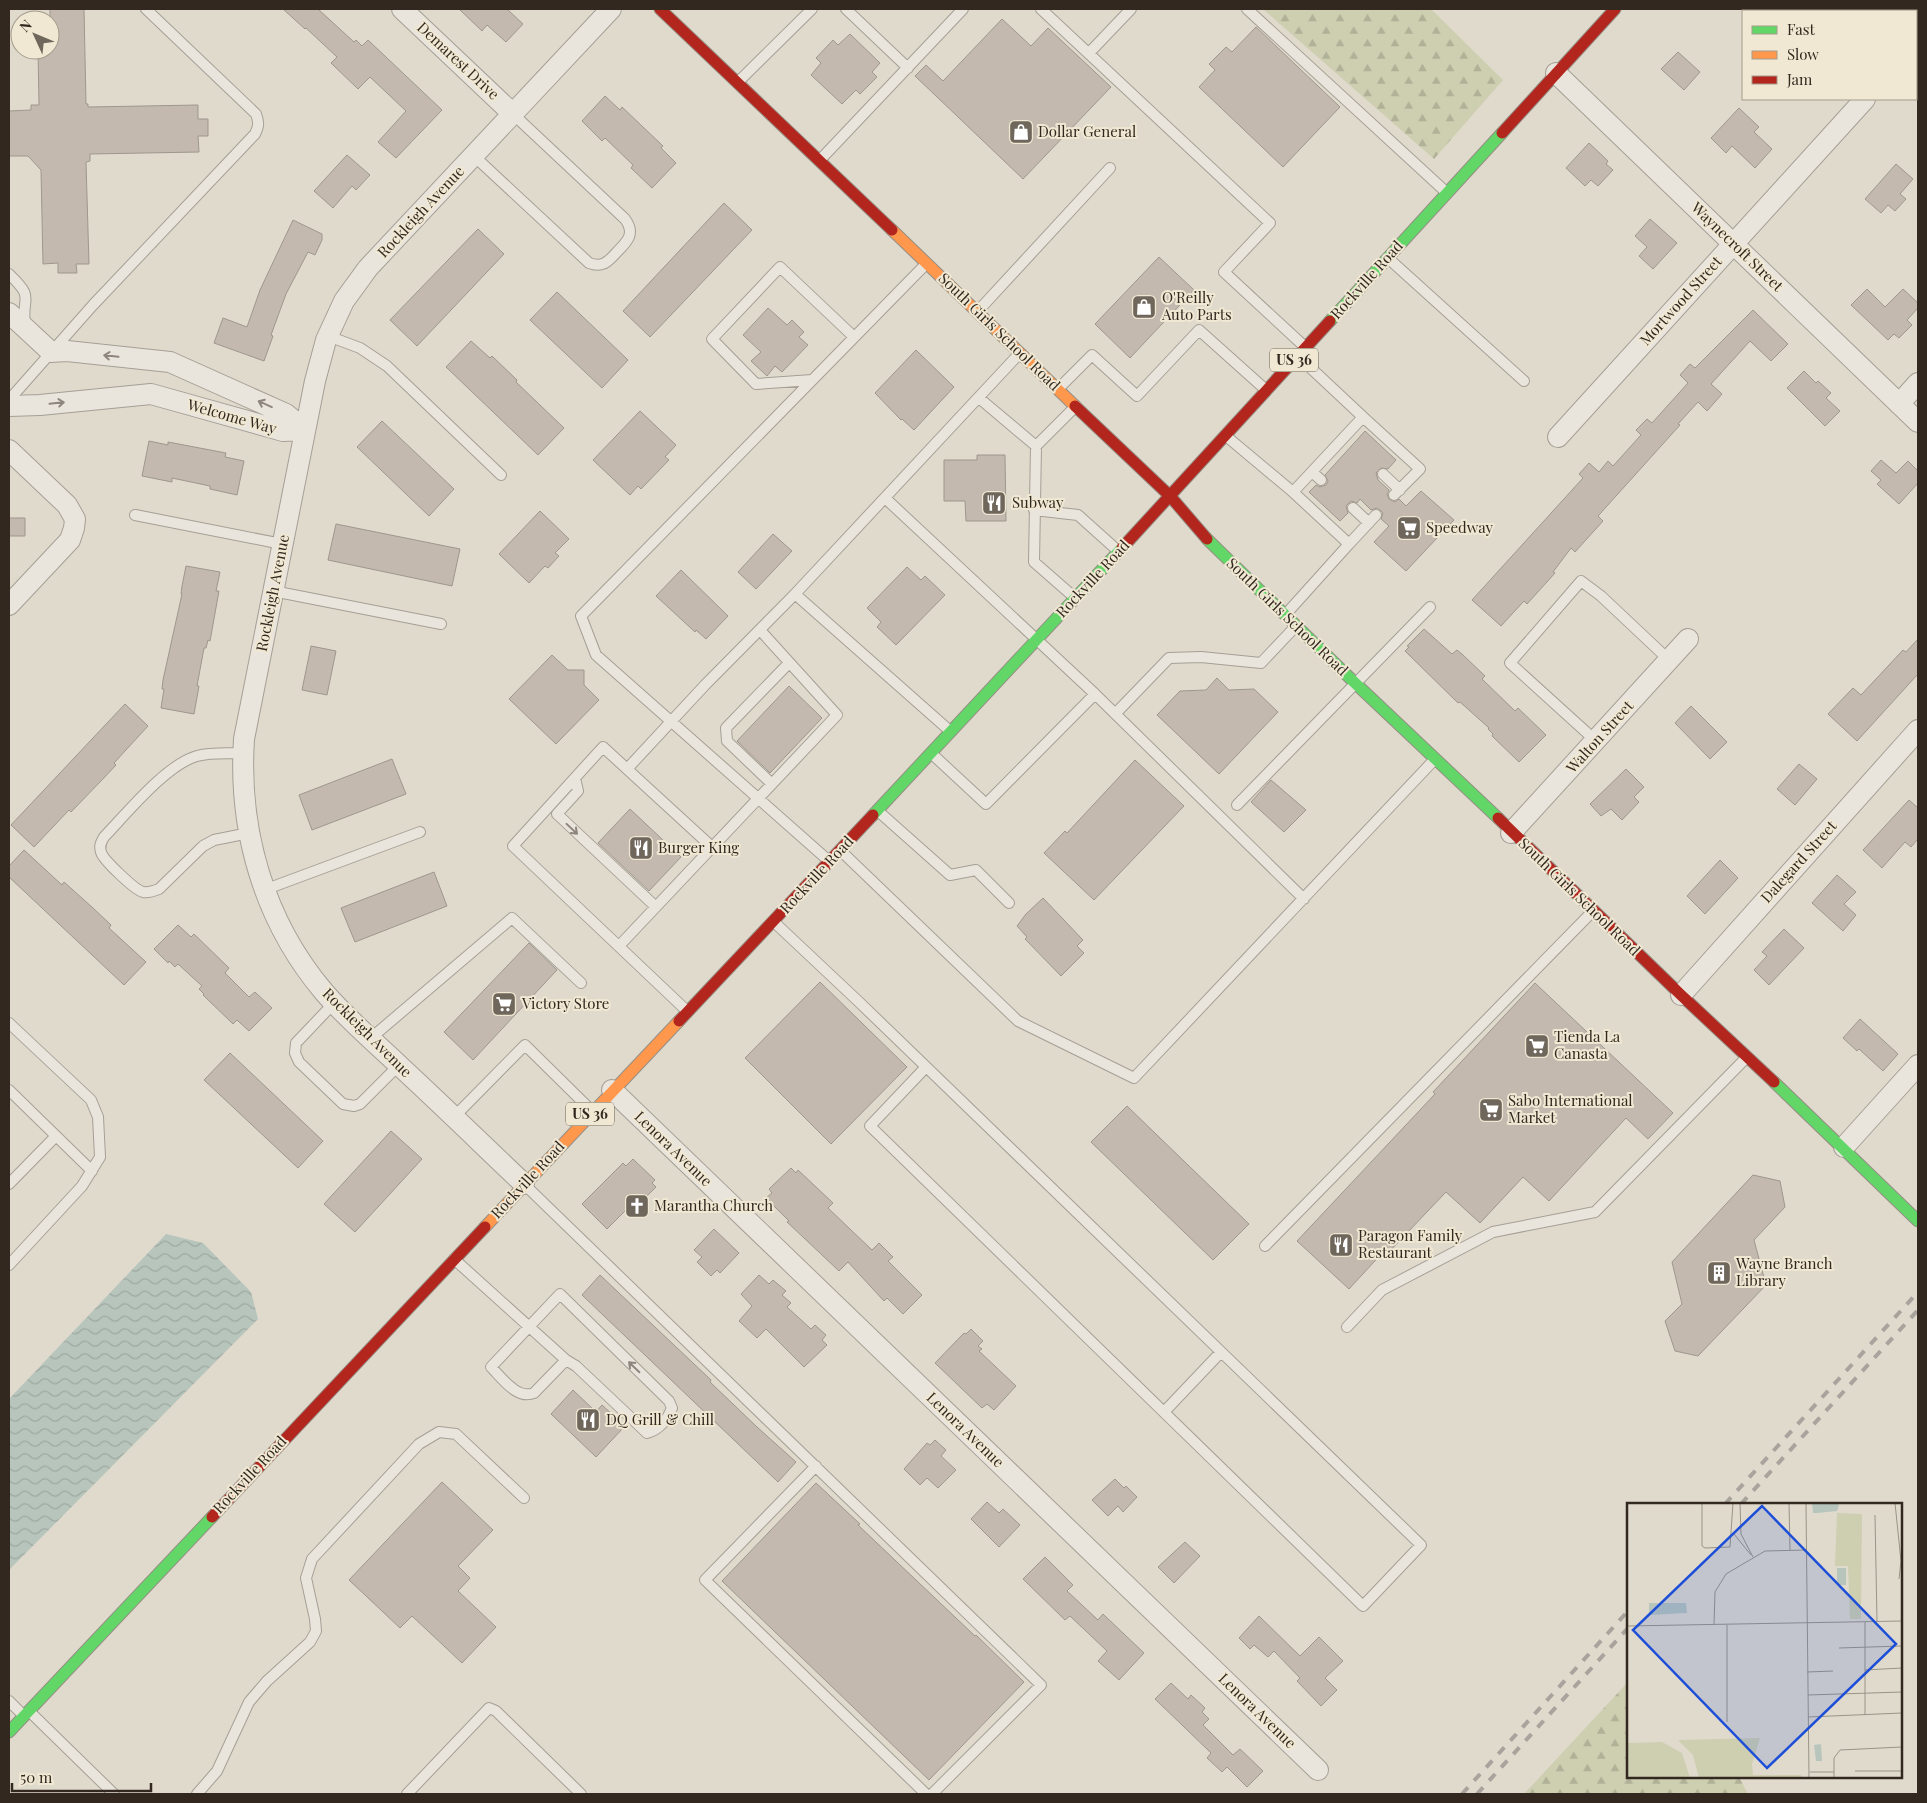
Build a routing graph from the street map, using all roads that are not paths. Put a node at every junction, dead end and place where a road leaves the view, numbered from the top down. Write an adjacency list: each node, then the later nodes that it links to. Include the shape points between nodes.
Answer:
1 (146, 9): 31 (lane, via 256,114 258,126 255,134)
2 (402, 9): 17 (street, Demarest Drive)
3 (611, 9): 17 (street, Rockleigh Avenue)
4 (660, 9): 15 (main road, South Girls School Road)
5 (812, 9): 15 (lane)
6 (846, 9): 13 (lane)
7 (963, 9): 13 (lane)
8 (1041, 9): 12 (lane)
9 (1131, 9): 12 (lane)
10 (1247, 9): 21 (lane)
11 (1615, 9): 14 (main road, Rockville Road / US 36)
12 (1089, 53): 32 (lane, via 1270,223 1224,272)
13 (908, 68): 19 (lane)
14 (1556, 73): 21 (main road, Rockville Road / US 36); 22 (street, Waynecroft Street)
15 (737, 83): 19 (main road, South Girls School Road)
16 (1864, 100): 22 (street, Mortwood Street)
17 (513, 114): 18 (street, Rockleigh Avenue); 18 (lane, via 625,218 630,227 628,241 607,262 598,266 586,262)
18 (474, 156): 29 (street, Rockleigh Avenue, via 368,268 344,301)
19 (820, 161): 24 (main road, South Girls School Road)
20 (1110, 168): 26 (lane)
21 (1447, 192): 23 (main road, Rockville Road / US 36)
22 (1733, 244): 41 (street, Waynecroft Street); 48 (street, Mortwood Street)
23 (1388, 258): 32 (main road, Rockville Road / US 36); 35 (lane)
24 (926, 263): 26 (main road, South Girls School Road); 30 (lane)
25 (9, 274): 28 (lane, via 25,290)
26 (977, 311): 33 (main road, South Girls School Road)
27 (9, 313): 28 (street)
28 (26, 328): 31 (street)
29 (328, 336): 46 (street, Rockleigh Avenue); 55 (lane, via 360,348 382,362)
30 (854, 337): 34 (lane); 34 (lane, via 780,267 712,339 756,384)
31 (51, 352): 40 (lane); 46 (street, Welcome Way, one-way to 31, via 286,414 170,362)
32 (1302, 352): 38 (main road, Rockville Road / US 36); 44 (lane)
33 (1021, 353): 37 (main road, South Girls School Road); 39 (lane)
34 (812, 380): 84 (lane, via 581,616 596,655)
35 (1524, 380)
36 (1918, 383): 41 (street)
37 (1058, 388): 38 (lane, via 1092,355 1137,396 1199,330); 42 (main road, South Girls School Road)
38 (1267, 390): 47 (main road, Rockville Road / US 36)
39 (979, 398): 50 (lane); 59 (lane)
40 (9, 400)
41 (1899, 404): 45 (street, Waynecroft Street)
42 (1076, 405): 50 (lane); 58 (main road, South Girls School Road)
43 (9, 406): 46 (street, Welcome Way, one-way to 46, via 151,394 282,432)
44 (1363, 418): 49 (lane); 54 (lane, via 1420,469 1397,492)
45 (1918, 422)
46 (305, 430): 65 (street, Rockleigh Avenue)
47 (1225, 435): 57 (lane); 58 (main road, Rockville Road / US 36)
48 (1558, 437)
49 (1343, 439): 51 (lane); 53 (lane)
50 (1036, 446): 61 (lane)
51 (1351, 446)
52 (9, 450): 71 (street, via 67,505 75,523 70,540)
53 (1312, 472): 56 (lane); 57 (lane)
54 (1383, 474)
55 (502, 475)
56 (1321, 480)
57 (1293, 492): 66 (lane)
58 (1170, 496): 67 (main road, Rockville Road / US 36); 73 (main road, South Girls School Road, via 1204,535)
59 (885, 498): 69 (lane); 77 (lane)
60 (1352, 508): 64 (lane)
61 (1034, 510): 67 (lane, via 1078,515); 70 (lane, via 1034,562)
62 (135, 514): 65 (lane)
63 (1376, 515): 64 (lane)
64 (1369, 523): 66 (lane)
65 (282, 544): 68 (street, Rockleigh Avenue)
66 (1349, 544): 73 (lane)
67 (1118, 551): 70 (main road, Rockville Road / US 36)
68 (273, 591): 74 (lane); 89 (street, Rockleigh Avenue, via 248,713)
69 (795, 594): 76 (lane); 86 (lane)
70 (1075, 597): 77 (main road, Rockville Road / US 36)
71 (9, 605)
72 (1430, 607): 81 (lane)
73 (1286, 614): 75 (main road, South Girls School Road)
74 (440, 624)
75 (1297, 625): 81 (main road, South Girls School Road); 83 (lane, via 1261,663 1202,657 1169,658)
76 (760, 630): 80 (lane); 84 (lane)
77 (1037, 639): 82 (lane); 86 (main road, Rockville Road / US 36)
78 (1688, 639): 79 (street, Walton Street)
79 (1668, 660): 87 (street, Walton Street); 87 (lane, via 1581,580 1510,662)
80 (790, 663): 93 (lane, via 837,714); 93 (lane, via 726,728 727,741)
81 (1355, 683): 90 (main road, South Girls School Road); 95 (lane)
82 (1094, 694): 83 (lane); 88 (lane, via 986,804)
83 (1115, 714): 104 (lane)
84 (671, 723): 91 (lane); 94 (lane)
85 (1918, 730): 111 (street, Dalegard Street)
86 (950, 732): 88 (main road, Rockville Road / US 36)
87 (1596, 742): 99 (street, Walton Street)
88 (930, 753): 96 (main road, Rockville Road / US 36)
89 (244, 754): 98 (street, Rockleigh Avenue, via 243,782); 98 (lane, via 204,754 170,769 104,837 100,850 105,860 136,887 152,892 203,846 214,840)
90 (1436, 758): 99 (main road, South Girls School Road); 104 (lane)
91 (627, 769): 92 (lane, via 603,747); 100 (lane)
92 (575, 778): 106 (lane, one-way to 106, via 578,792 556,814); 109 (lane, via 513,846)
93 (772, 784): 94 (lane)
94 (758, 798): 100 (lane); 102 (lane)
95 (1237, 805)
96 (878, 810): 101 (main road, Rockville Road / US 36); 105 (lane, via 950,875 976,870)
97 (420, 832): 103 (lane)
98 (249, 833): 103 (street, Rockleigh Avenue)
99 (1512, 833): 107 (main road, South Girls School Road)
100 (712, 847): 106 (lane)
101 (840, 850): 102 (main road, Rockville Road / US 36); 104 (lane, via 1018,1021 1134,1078)
102 (830, 862): 108 (main road, Rockville Road / US 36)
103 (264, 890): 112 (street, Rockleigh Avenue, via 290,945)
104 (1304, 899)
105 (1009, 903)
106 (656, 907): 109 (lane)
107 (1594, 911): 111 (main road, South Girls School Road); 130 (lane)
108 (773, 922): 113 (main road, Rockville Road / US 36); 119 (lane)
109 (619, 946): 113 (lane)
110 (581, 983): 115 (lane, via 512,918)
111 (1681, 995): 116 (main road, South Girls School Road)
112 (334, 1003): 115 (street, Rockleigh Avenue); 117 (lane, via 296,1043 295,1053 299,1062 341,1102 354,1106 360,1104)
113 (688, 1011): 121 (main road, Rockville Road / US 36)
114 (9, 1023): 126 (lane, via 90,1100 98,1117 100,1156)
115 (371, 1038): 117 (street, Rockleigh Avenue)
116 (1747, 1057): 125 (main road, South Girls School Road); 134 (lane, via 1595,1212 1493,1232 1382,1290)
117 (399, 1065): 123 (street, Rockleigh Avenue)
118 (1918, 1066): 125 (street)
119 (926, 1067): 135 (lane); 137 (lane, via 870,1126)
120 (9, 1090): 124 (lane)
121 (612, 1090): 122 (main road, Rockville Road / US 36); 143 (street, Lenora Avenue)
122 (592, 1111): 123 (lane, via 525,1045); 128 (main road, Rockville Road / US 36)
123 (454, 1117): 128 (street, Rockleigh Avenue)
124 (56, 1136): 126 (lane); 127 (lane)
125 (1844, 1147): 129 (main road, South Girls School Road)
126 (92, 1170): 132 (lane, via 82,1186)
127 (9, 1184)
128 (524, 1184): 131 (main road, Rockville Road / US 36); 138 (lane)
129 (1918, 1221)
130 (1265, 1246)
131 (454, 1259): 133 (lane); 141 (main road, Rockville Road / US 36)
132 (9, 1265)
133 (529, 1326): 136 (lane); 136 (lane, via 491,1368 511,1387 528,1396); 136 (lane, one-way to 133, via 647,1432 660,1426 671,1413 669,1401 560,1294)
134 (1346, 1327)
135 (1221, 1352): 137 (lane); 137 (lane, via 1421,1546 1363,1606)
136 (566, 1360)
137 (1164, 1412)
138 (816, 1466): 148 (lane, via 705,1580); 149 (lane, via 1041,1685)
139 (524, 1498): 145 (lane, via 456,1434 439,1432 419,1444 312,1559 306,1578 316,1631 310,1642 249,1702 217,1771)
140 (9, 1701): 141 (lane)
141 (26, 1713): 142 (main road, Rockville Road / US 36); 144 (lane)
142 (9, 1732)
143 (1318, 1770)
144 (114, 1794)
145 (197, 1794)
146 (407, 1794): 147 (lane, via 489,1708 496,1711)
147 (581, 1794)
148 (926, 1794)
149 (932, 1794)

